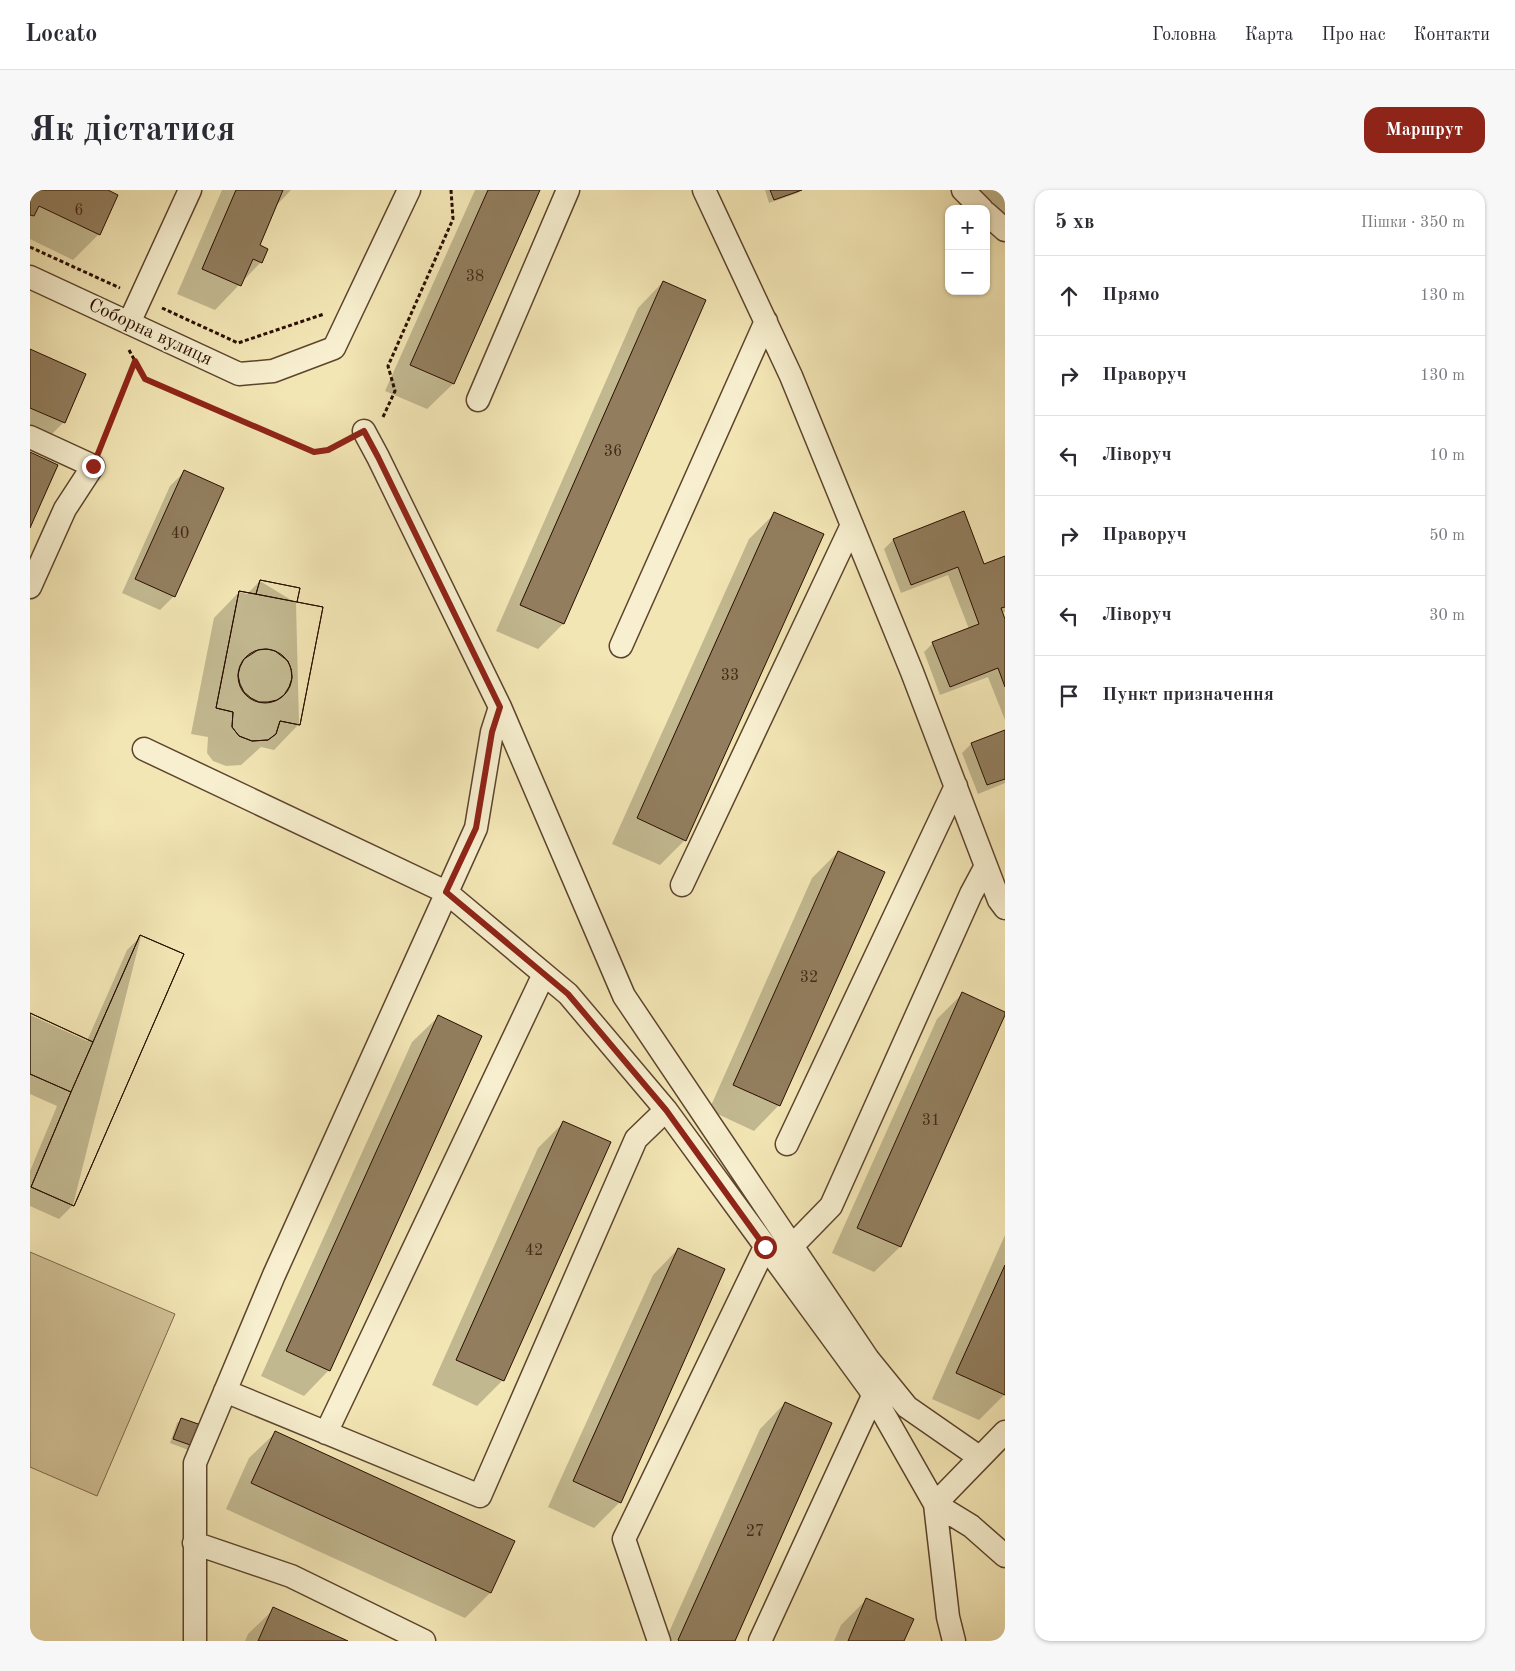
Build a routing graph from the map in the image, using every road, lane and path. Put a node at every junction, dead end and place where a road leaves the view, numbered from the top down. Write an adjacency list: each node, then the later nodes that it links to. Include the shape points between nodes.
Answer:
1 (190, 190): 12 (street)
2 (409, 190): 15 (street, Соборна вулиця, via 334,348 273,370 239,374)
3 (450, 190): 19 (path, via 454,218 388,366 395,391 380,423)
4 (568, 190): 18 (street)
5 (704, 190): 14 (street)
6 (963, 190): 7 (street)
7 (978, 205)
8 (990, 217): 9 (street)
9 (1005, 230)
10 (30, 247): 12 (path)
11 (30, 277): 15 (street, Соборна вулиця)
12 (140, 298): 13 (path, via 238,343); 15 (street)
13 (324, 314)
14 (766, 321): 22 (street); 24 (street)
15 (128, 323)
16 (128, 348): 17 (path)
17 (135, 361): 19 (path, via 145,379 314,452 328,450); 21 (path)
18 (478, 400)
19 (364, 431): 25 (street)
20 (30, 437): 21 (street)
21 (93, 466): 23 (street, via 65,509)
22 (852, 525): 27 (street); 29 (street)
23 (30, 587)
24 (621, 646)
25 (500, 707): 30 (street, via 492,732 476,828); 35 (street, via 624,996)
26 (144, 749): 30 (street)
27 (956, 786): 28 (street); 34 (street)
28 (986, 866): 31 (street); 35 (street, via 831,1206)
29 (682, 885)
30 (446, 892): 32 (street); 37 (street)
31 (1005, 908)
32 (544, 974): 33 (street, via 568,994); 40 (street)
33 (666, 1110): 36 (street); 40 (street, via 636,1139 480,1496)
34 (787, 1144)
35 (792, 1246): 41 (street, via 868,1359 908,1407)
36 (765, 1247): 38 (street); 47 (street, via 624,1539)
37 (225, 1391): 40 (street); 43 (street, via 195,1463)
38 (873, 1396): 42 (street); 48 (street)
39 (1005, 1432): 41 (street)
40 (326, 1433)
41 (979, 1457): 42 (street)
42 (934, 1504): 44 (street, via 971,1526); 49 (street)
43 (194, 1543): 45 (street); 46 (street, via 291,1576)
44 (1005, 1556)
45 (195, 1641)
46 (424, 1641)
47 (659, 1641)
48 (760, 1641)
49 (954, 1641)

